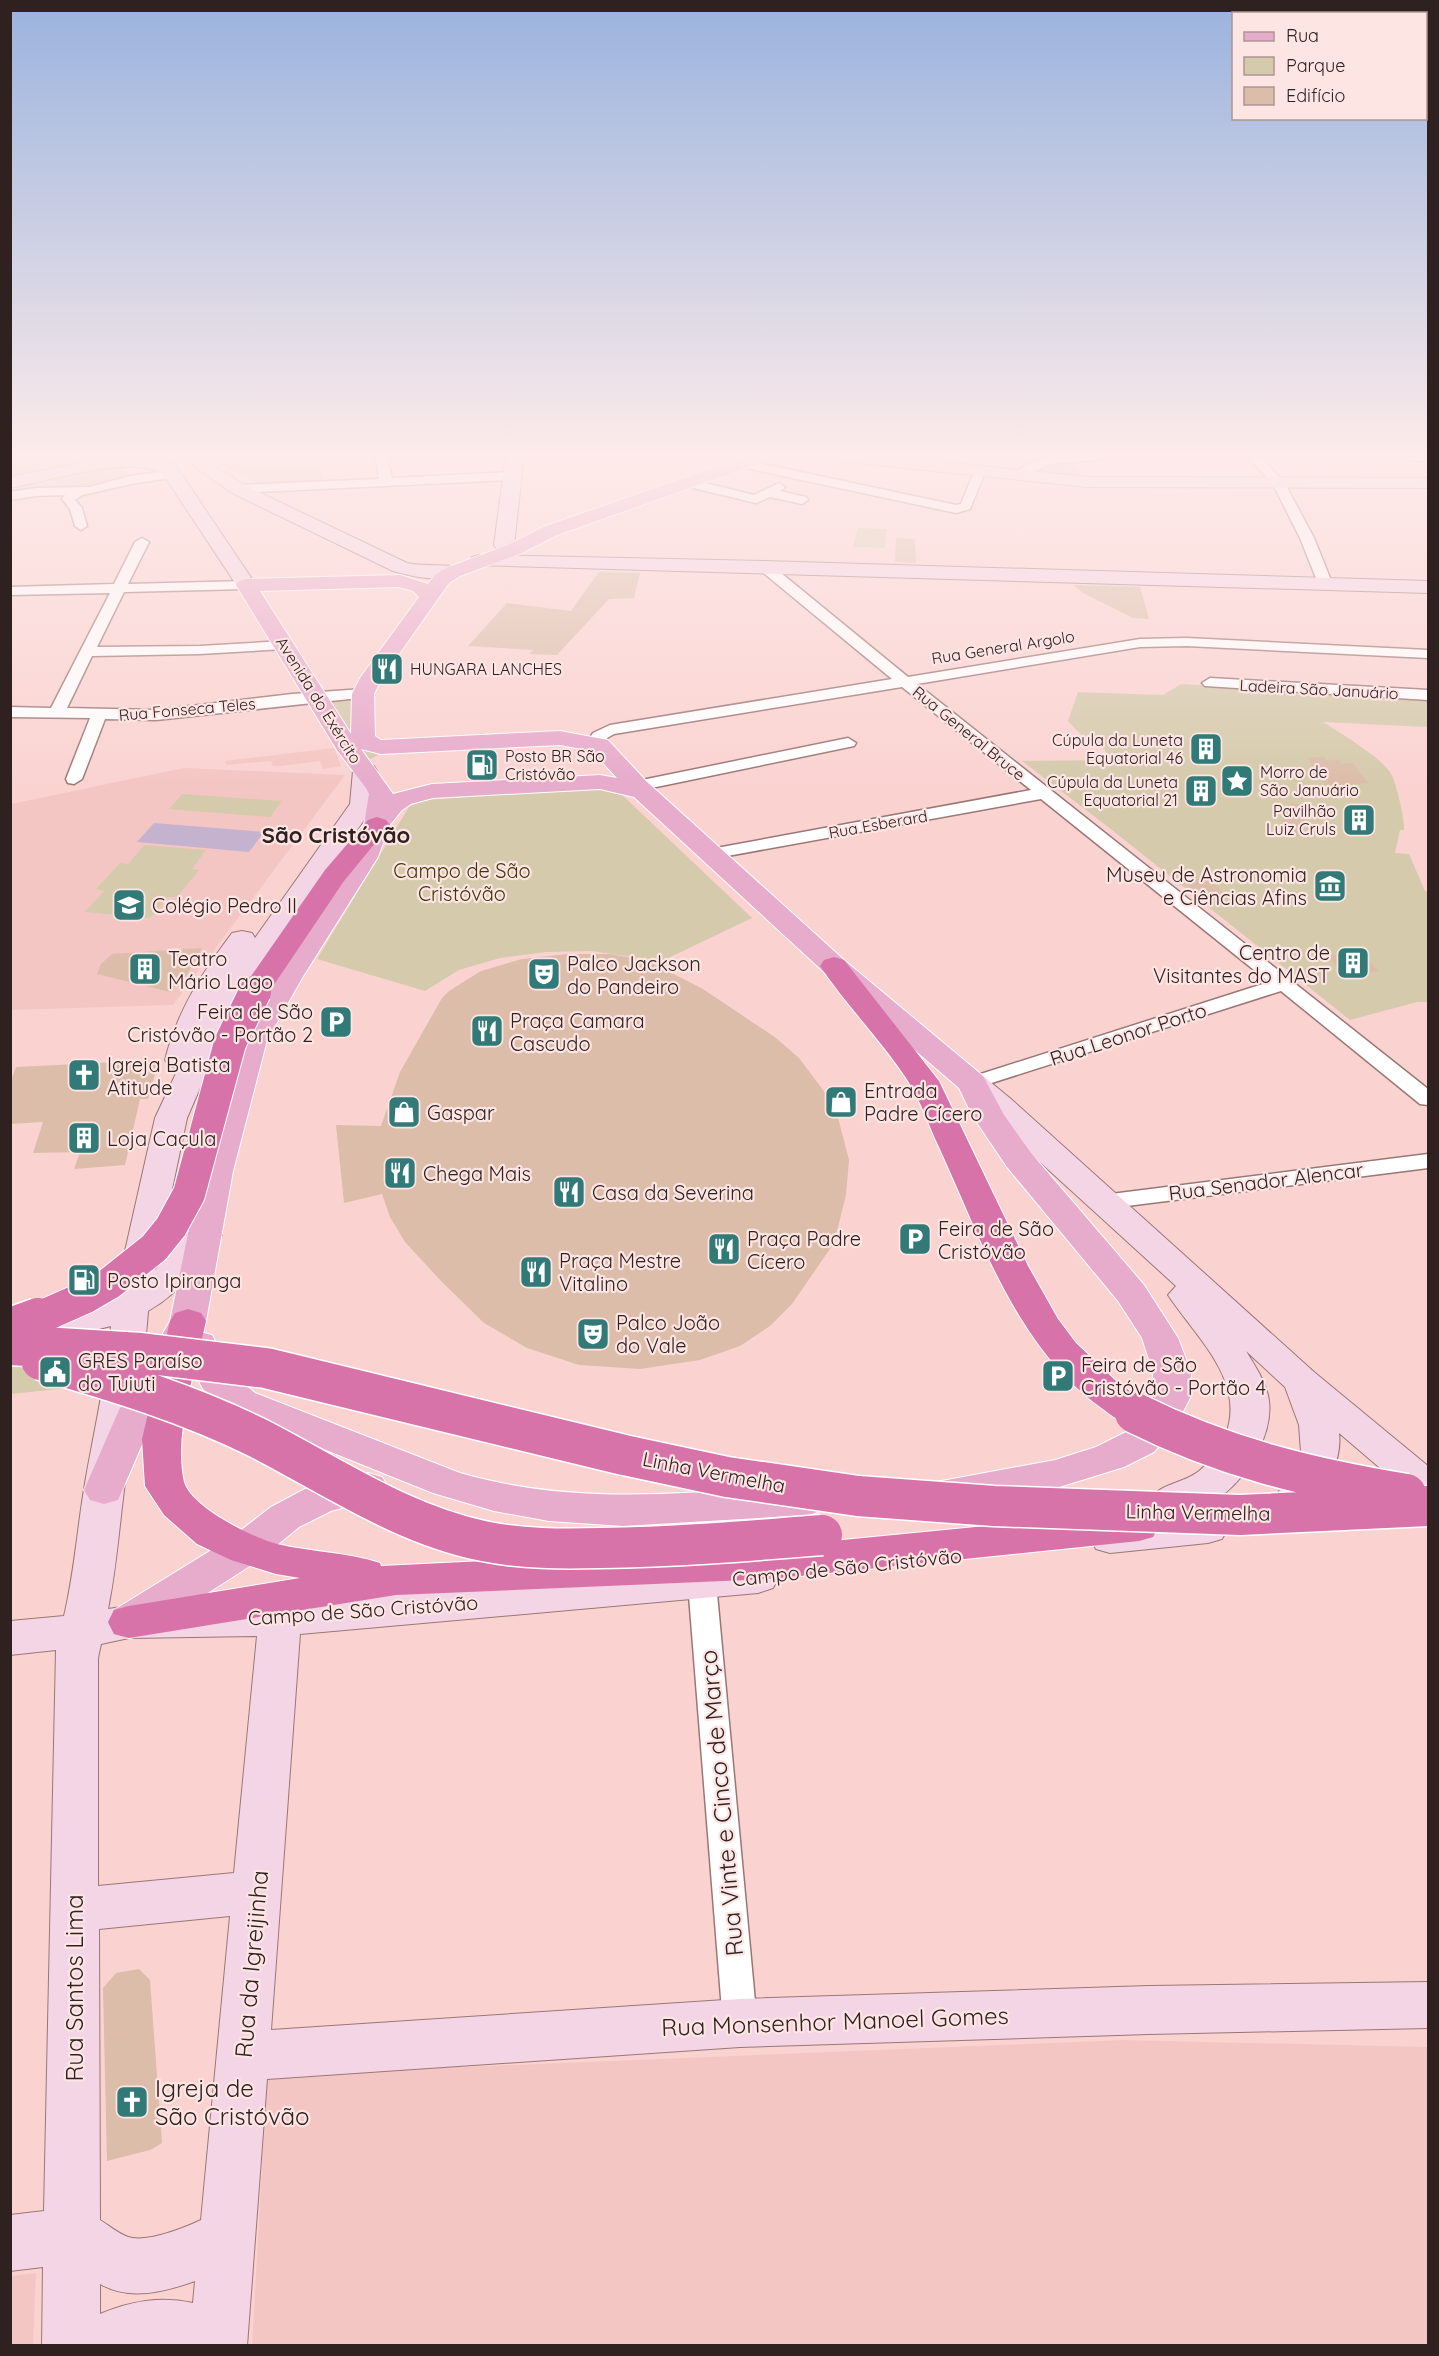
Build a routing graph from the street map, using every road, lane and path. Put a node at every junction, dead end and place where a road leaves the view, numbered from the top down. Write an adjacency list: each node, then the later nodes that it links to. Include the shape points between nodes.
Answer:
1 (131, 565): 14 (street)
2 (233, 565): 13 (street, Avenida do Exército)
3 (396, 565): 9 (street)
4 (437, 565): 9 (main road)
5 (470, 565): 10 (main road)
6 (667, 565): 8 (street)
7 (1318, 565): 12 (street)
8 (765, 567): 12 (street); 21 (street, Rua General Bruce)
9 (421, 572): 10 (street); 11 (main road)
10 (453, 572): 17 (main road)
11 (394, 581): 13 (main road); 17 (main road, via 414,584)
12 (1325, 583): 15 (street)
13 (246, 585): 14 (street); 18 (main road, Avenida do Exército)
14 (120, 588): 16 (street); 19 (street)
15 (1428, 588)
16 (10, 591)
17 (429, 596): 23 (main road)
18 (284, 645): 19 (street); 25 (main road, Avenida do Exército)
19 (88, 652): 27 (street)
20 (1428, 654): 21 (street, Rua General Argolo, via 1140,643)
21 (904, 681): 31 (street, Rua General Argolo, via 610,730 598,736); 35 (street, Rua General Bruce)
22 (1210, 683): 24 (street, Ladeira São Januário)
23 (363, 694): 25 (street, Rua Fonseca Teles); 30 (main road, via 366,741 381,747)
24 (1428, 695)
25 (318, 697): 28 (street, Rua Fonseca Teles, via 156,715); 32 (main road, Avenida do Exército)
26 (10, 712): 27 (street, Rua Fonseca Teles)
27 (56, 714): 28 (street, Rua Fonseca Teles)
28 (99, 716): 33 (street)
29 (848, 743): 34 (street)
30 (415, 745): 31 (main road, via 560,738); 32 (main road, via 383,756)
31 (600, 745): 34 (main road, Campo de São Cristóvão)
32 (364, 771): 36 (main road, via 381,795); 46 (street, via 362,804 236,986 206,1040 171,1118)
33 (74, 779)
34 (640, 788): 36 (main road, via 600,782 432,791 402,799); 37 (main road, Campo de São Cristóvão)
35 (1044, 793): 37 (street, Rua Esberard); 39 (street, Rua General Bruce)
36 (377, 825): 44 (main road, via 365,857 252,1041 217,1171); 48 (highway, bridge, via 334,876 255,992 228,1048 186,1203 171,1229 113,1281 69,1306)
37 (711, 854): 38 (main road, Campo de São Cristóvão)
38 (834, 966): 40 (main road, Campo de São Cristóvão); 55 (highway, bridge, via 924,1081 1011,1266 1043,1324 1103,1390 1135,1413 1215,1451 1338,1483)
39 (1284, 984): 40 (street, Rua Leonor Porto); 41 (street, Rua General Bruce)
40 (972, 1083): 43 (street, Campo de São Cristóvão); 52 (main road, Campo de São Cristóvão, via 1019,1160 1131,1293 1160,1338 1172,1372 1172,1396 1162,1418 1140,1442 1110,1457 1056,1474 942,1493 623,1511 549,1506 494,1497)
41 (1428, 1099)
42 (1428, 1161): 43 (street, Rua Senador Alencar)
43 (1103, 1202): 45 (street, Campo de São Cristóvão)
44 (205, 1235): 46 (street, via 175,1271); 47 (main road)
45 (1154, 1248): 51 (street, Campo de São Cristóvão); 56 (street, Campo de São Cristóvão, via 1249,1390 1245,1438 1231,1466 1207,1485)
46 (130, 1306): 48 (street, via 82,1321); 54 (street, via 126,1363)
47 (188, 1321): 52 (main road, Campo de São Cristóvão, via 216,1380 242,1402); 54 (main road, via 138,1410); 59 (highway, via 161,1439 165,1486 194,1521)
48 (10, 1327)
49 (10, 1343): 55 (highway, Linha Vermelha, via 144,1347 267,1363 640,1452 859,1490 1239,1508); 58 (highway, Linha Vermelha, bridge, via 266,1368 624,1455 727,1477 858,1496 994,1506)
50 (10, 1353): 56 (highway, bridge, via 163,1397 257,1438 377,1503 432,1526 481,1541 543,1549 662,1548)
51 (1301, 1381): 53 (street); 61 (street, Campo de São Cristóvão, via 1319,1421 1321,1454 1307,1483 1288,1502 1248,1520 1215,1527)
52 (447, 1483): 59 (main road, via 359,1487 319,1499 285,1516)
53 (1428, 1487)
54 (104, 1490): 64 (street, via 94,1576)
55 (1428, 1498)
56 (1169, 1501)
57 (1428, 1506): 58 (highway, Linha Vermelha, bridge)
58 (1240, 1515): 60 (highway, bridge, via 771,1563)
59 (245, 1549): 60 (highway, via 276,1559); 63 (main road)
60 (396, 1579): 63 (highway)
61 (702, 1583): 62 (street, Campo de São Cristóvão); 69 (street, Rua Vinte e Cinco de Março)
62 (280, 1619): 63 (street, Campo de São Cristóvão); 66 (street, Rua da Igreijinha)
63 (129, 1623): 64 (street, Campo de São Cristóvão)
64 (81, 1631): 65 (street, Campo de São Cristóvão); 67 (street, Rua Santos Lima, via 76,1658)
65 (10, 1638)
66 (257, 1892): 67 (street); 70 (street, Rua da Igreijinha)
67 (74, 1910): 71 (street, Rua Santos Lima)
68 (1428, 2006): 69 (street, Rua Monsenhor Manoel Gomes)
69 (740, 2023): 70 (street, Rua Monsenhor Manoel Gomes)
70 (243, 2056): 72 (street, Rua da Igreijinha)
71 (72, 2235): 72 (street, via 123,2266 158,2264 193,2254); 73 (street); 75 (street, Rua Santos Lima)
72 (228, 2236): 74 (street, Rua da Igreijinha)
73 (10, 2243)
74 (218, 2342): 76 (street, via 186,2329 155,2326 120,2334)
75 (71, 2346)
76 (94, 2346)

